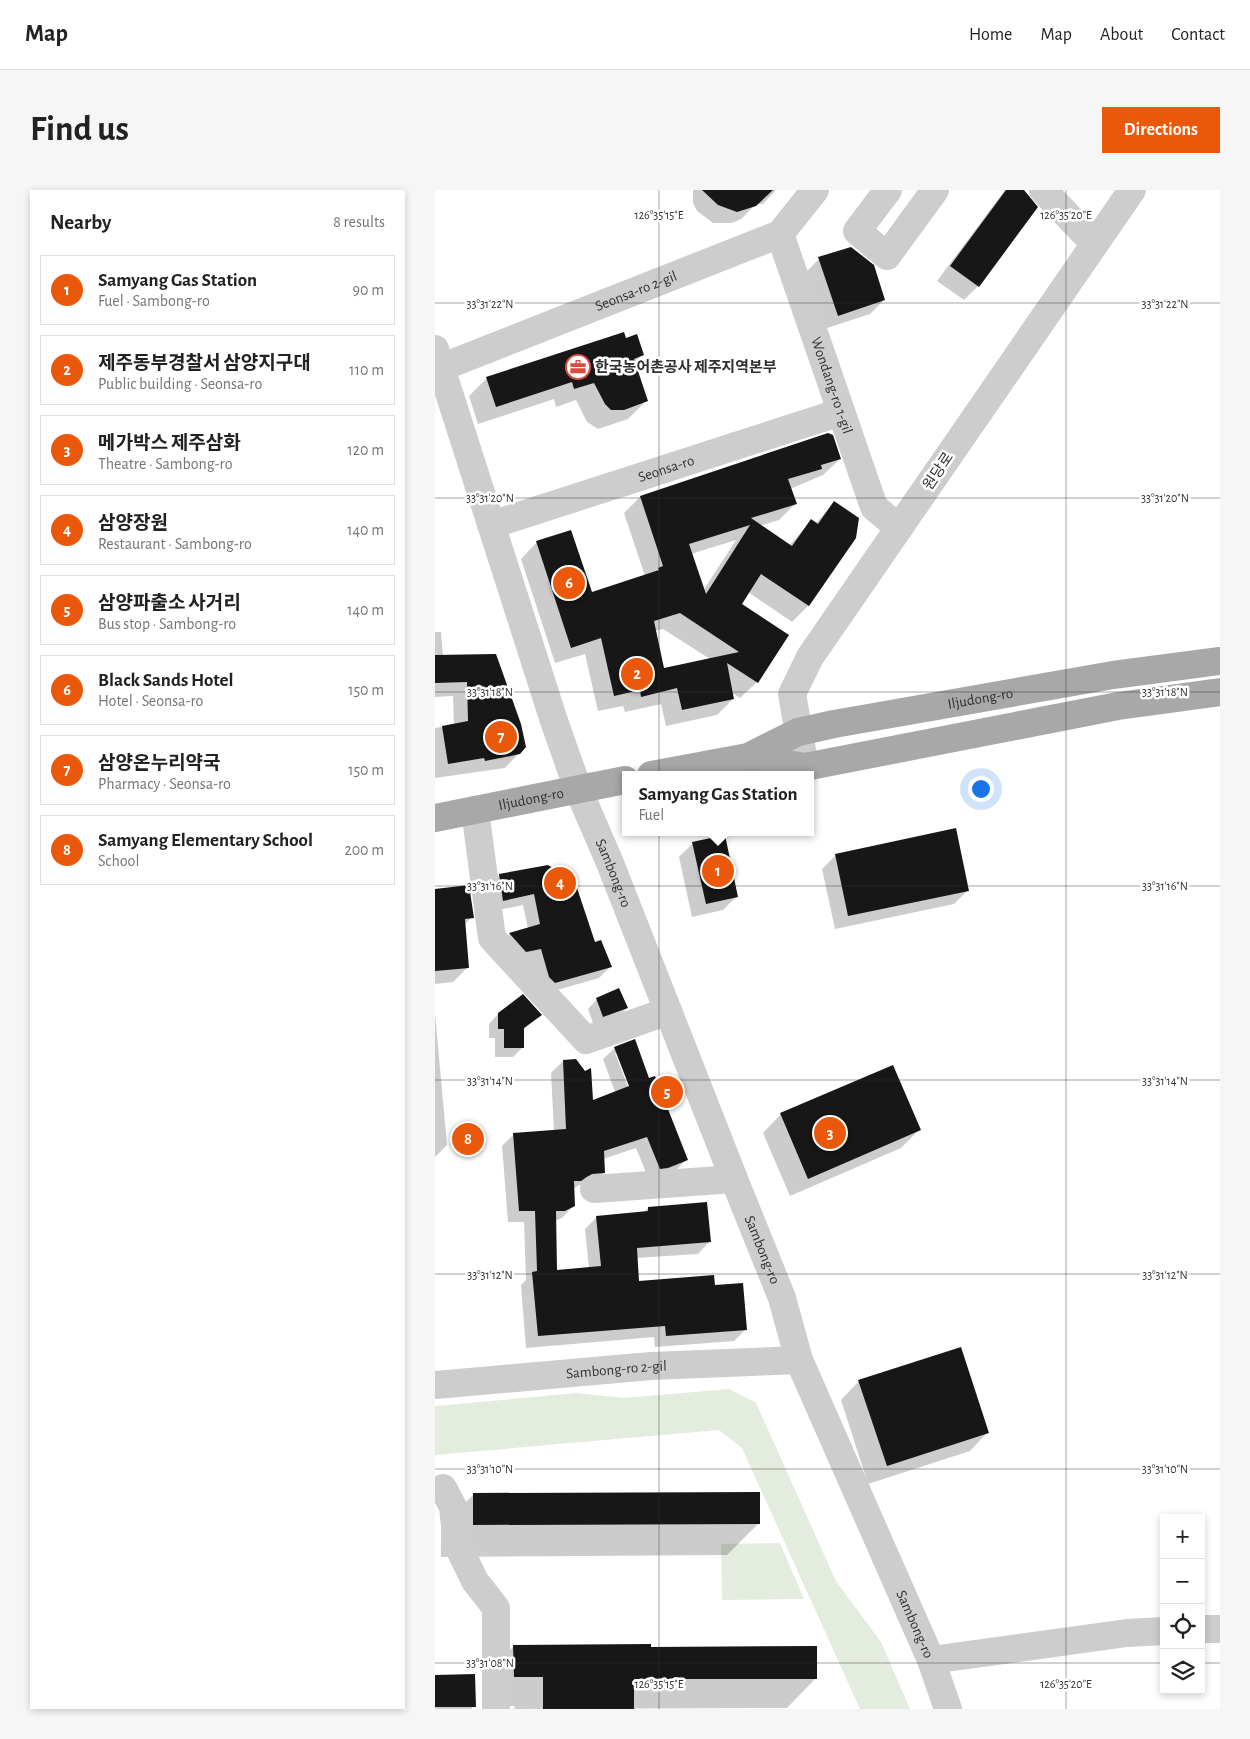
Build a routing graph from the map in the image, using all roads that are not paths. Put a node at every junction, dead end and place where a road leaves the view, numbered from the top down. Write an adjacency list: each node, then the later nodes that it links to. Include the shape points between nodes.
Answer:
1 (815, 190): 6 (street, Seonsa-ro 2-gil)
2 (887, 190): 5 (street, via 857,231 887,256)
3 (1043, 190): 7 (street)
4 (1132, 190): 7 (street, 원당로)
5 (922, 195)
6 (780, 234): 8 (street, Seonsa-ro 2-gil); 9 (street, Wondang-ro 1-gil)
7 (1094, 243): 11 (street, 원당로)
8 (437, 362): 10 (street)
9 (841, 412): 10 (street, Seonsa-ro); 11 (street, Wondang-ro 1-gil, via 874,507)
10 (491, 525): 19 (street)
11 (899, 528): 14 (street, 원당로, via 810,657 792,694)
12 (1220, 660): 14 (main road, Iljudong-ro, via 1113,674)
13 (1220, 692): 16 (main road, Iljudong-ro, via 1118,706)
14 (798, 732): 15 (main road, Iljudong-ro); 16 (street, 원당로)
15 (748, 757): 16 (main road, Iljudong-ro); 17 (main road, Iljudong-ro)
16 (805, 767)
17 (673, 771)
18 (622, 781): 19 (main road, Iljudong-ro)
19 (578, 788): 20 (main road, Iljudong-ro); 22 (street, Sambong-ro)
20 (475, 810): 21 (main road, Iljudong-ro); 22 (street, via 492,938 586,1040)
21 (435, 818)
22 (668, 1010): 23 (street, Sambong-ro)
23 (733, 1179): 24 (street); 25 (street, Sambong-ro, via 783,1298)
24 (594, 1189)
25 (799, 1360): 26 (street, Sambong-ro 2-gil, via 651,1366); 31 (street, Sambong-ro)
26 (435, 1385)
27 (443, 1488): 32 (street, via 453,1507 457,1544 475,1581 496,1608)
28 (1220, 1628): 29 (street)
29 (1205, 1630)
30 (1160, 1631): 31 (street)
31 (931, 1660): 33 (street, Sambong-ro)
32 (496, 1709)
33 (948, 1709)

